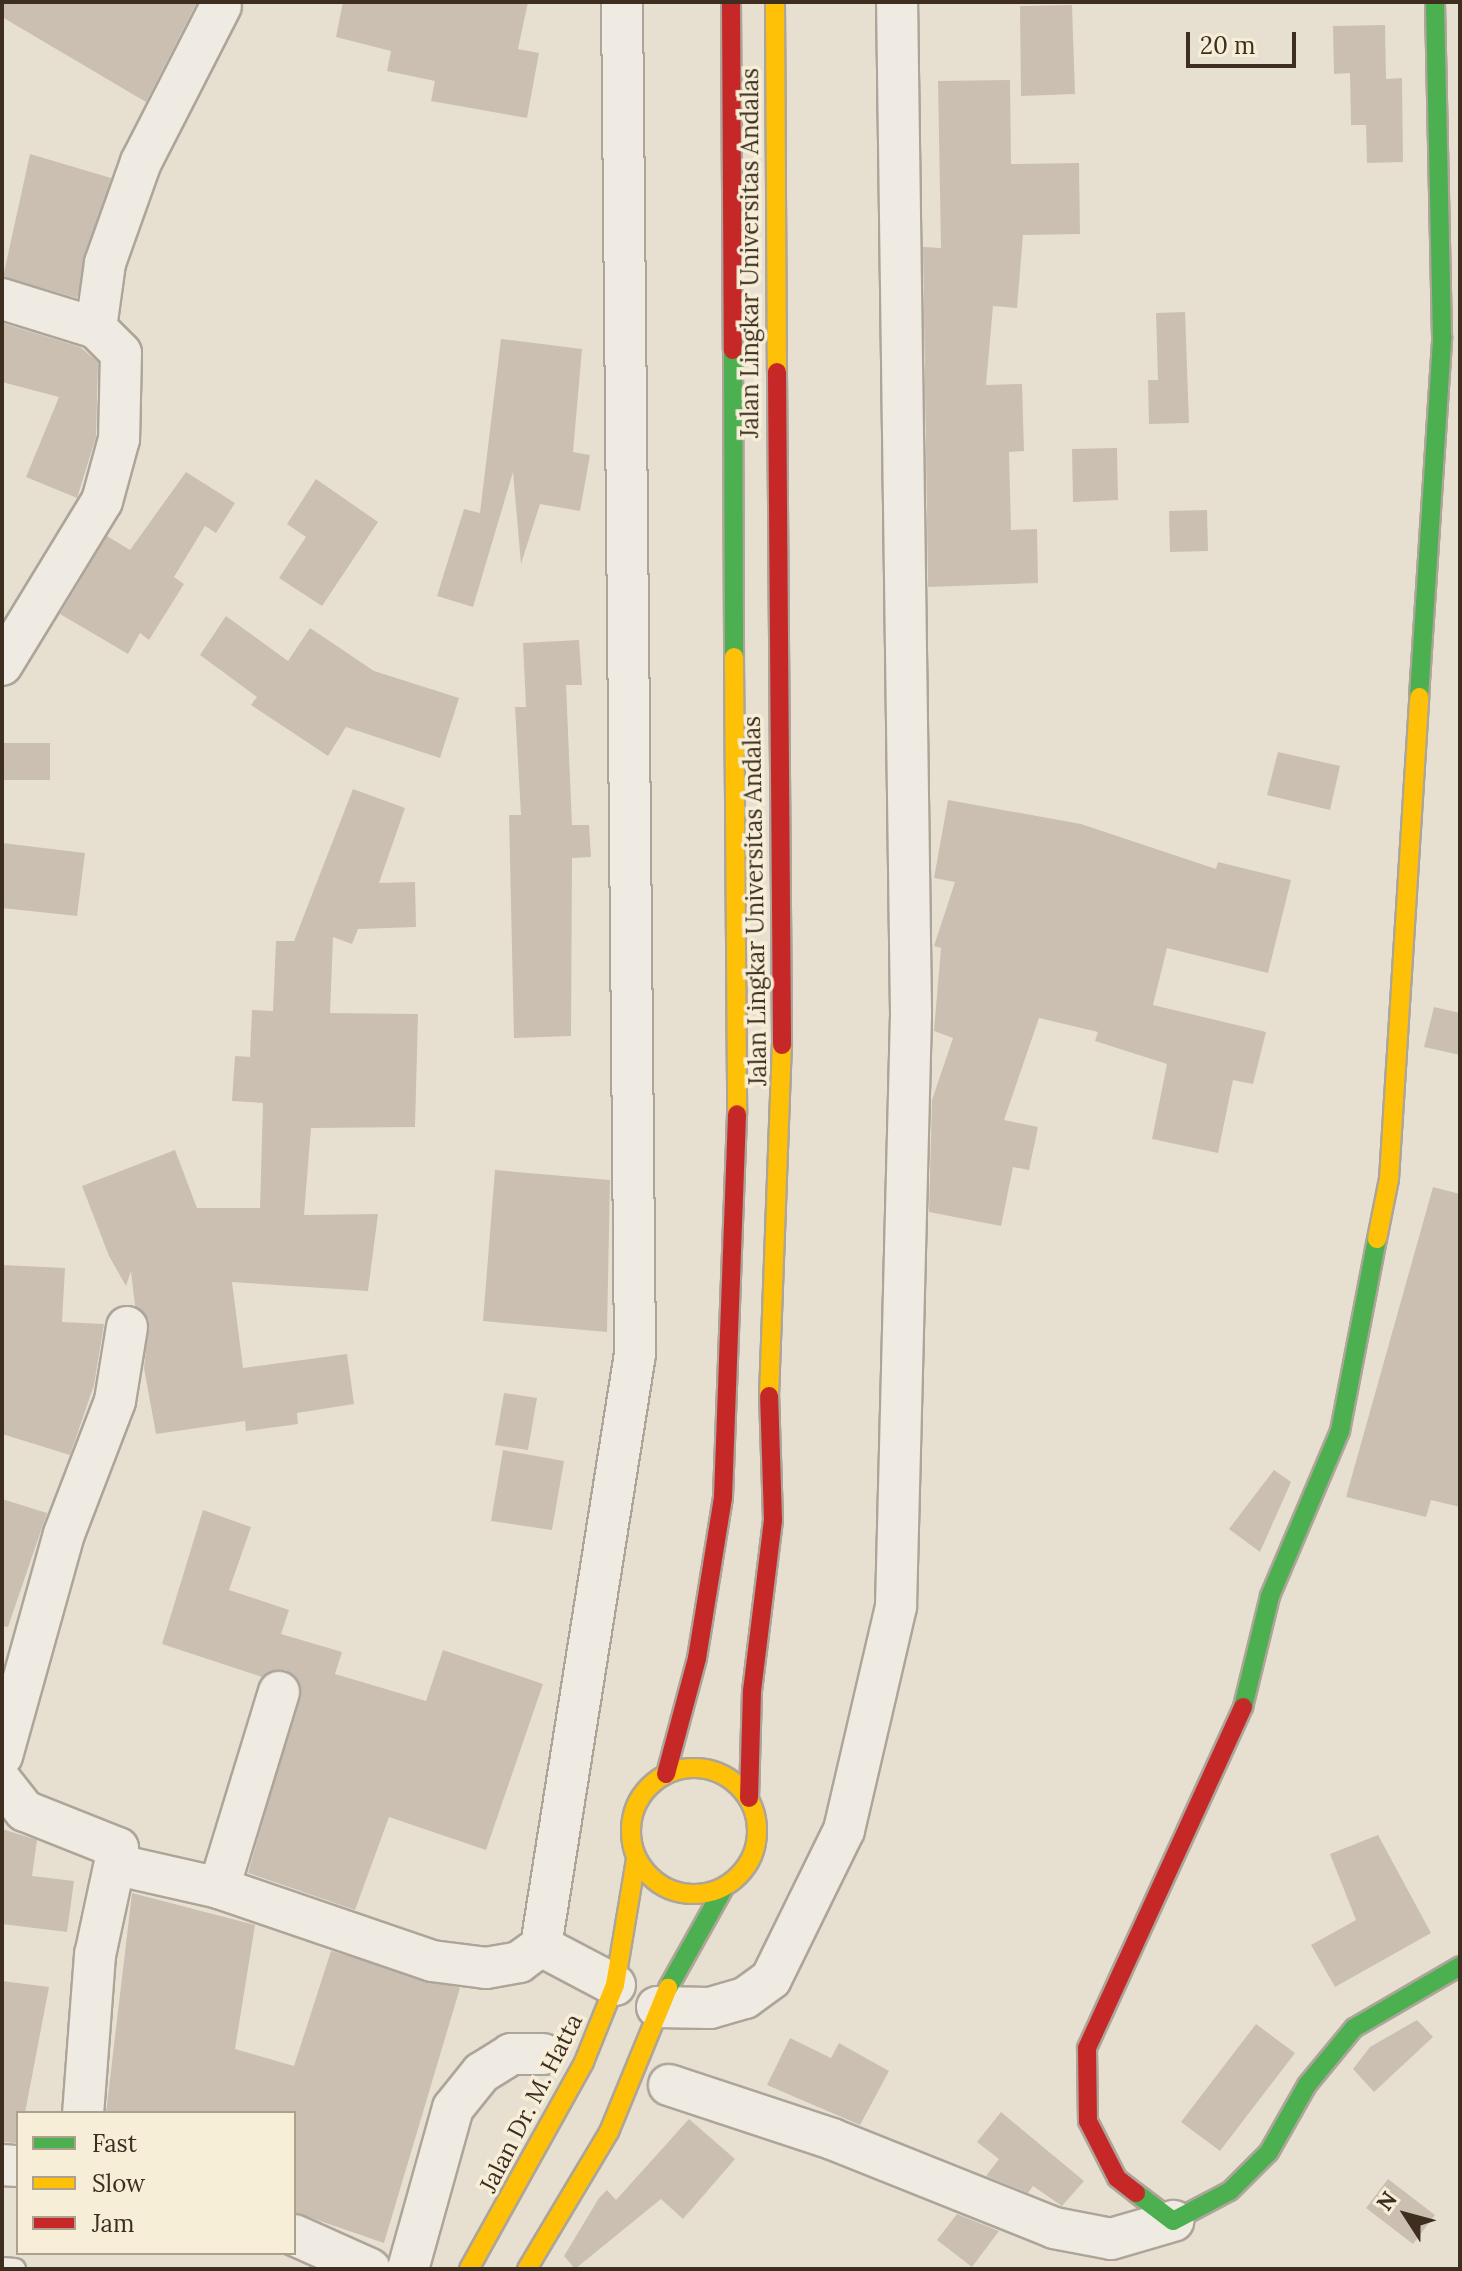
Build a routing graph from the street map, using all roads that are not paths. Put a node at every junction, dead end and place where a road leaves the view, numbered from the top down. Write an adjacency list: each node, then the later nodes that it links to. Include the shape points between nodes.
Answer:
1 (622, 2): 21 (street, via 635,1354)
2 (731, 2): 14 (street, Jalan Lingkar Universitas Andalas, via 737,1210 723,1497 697,1658)
3 (775, 2): 16 (street, Jalan Lingkar Universitas Andalas, via 782,1118 769,1385 773,1520 752,1691)
4 (897, 2): 24 (street, via 911,1013 896,1607 844,1830 771,1979 745,1998 710,2008)
5 (1435, 2): 7 (street)
6 (221, 6): 9 (street, via 141,162 105,263)
7 (1452, 155): 28 (street, via 1389,1179 1340,1431 1270,1596 1238,1726 1087,2048 1088,2121 1117,2178)
8 (2, 299): 9 (street)
9 (96, 328): 10 (street, via 121,353 119,439 102,501)
10 (2, 665)
11 (127, 1327): 13 (street, via 115,1401 64,1534)
12 (279, 1692): 19 (street)
13 (2, 1756)
14 (666, 1774): 16 (street, via 712,1771); 17 (street, via 634,1811)
15 (2, 1782): 18 (street, via 25,1811 112,1842)
16 (749, 1798): 20 (street, via 758,1838 746,1867)
17 (636, 1859): 20 (street, via 673,1892); 23 (street, Jalan Dr. M. Hatta)
18 (118, 1865): 19 (street); 27 (street, via 95,1955)
19 (219, 1888): 21 (street, via 432,1961 486,1968 519,1962)
20 (724, 1888): 24 (street)
21 (541, 1946): 23 (street)
22 (1460, 1966): 28 (street, via 1354,2028 1307,2085 1269,2152 1230,2191)
23 (615, 1985): 34 (street, Jalan Dr. M. Hatta, via 584,2062)
24 (657, 2007): 35 (street, via 609,2132)
25 (543, 2054): 33 (street, via 511,2054 481,2073 453,2108)
26 (669, 2085): 28 (street, via 832,2139 1054,2228 1111,2239)
27 (83, 2111)
28 (1173, 2221)
29 (296, 2236): 32 (street)
30 (2, 2268): 31 (lane)
31 (15, 2269)
32 (370, 2269)
33 (408, 2269)
34 (469, 2269)
35 (527, 2269)

